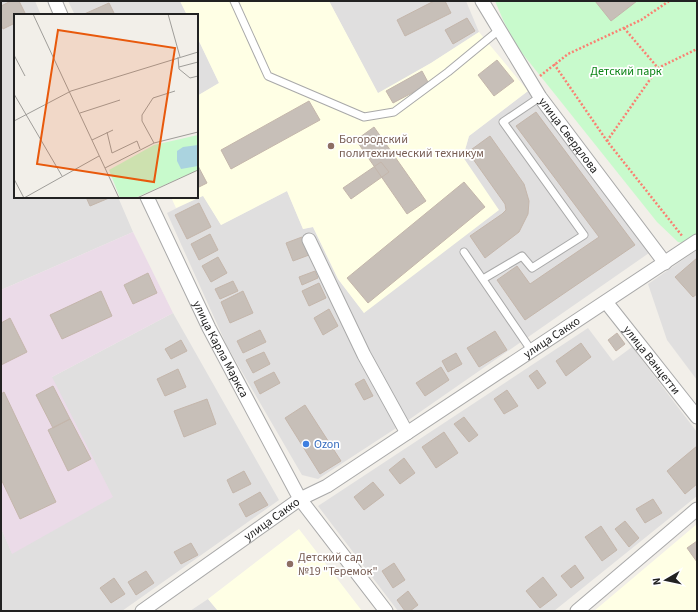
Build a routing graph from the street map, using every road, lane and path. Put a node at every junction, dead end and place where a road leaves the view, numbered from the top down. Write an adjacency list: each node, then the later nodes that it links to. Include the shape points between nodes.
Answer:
1 (54, 1): 5 (street)
2 (234, 1): 7 (lane, via 268,76 364,117 394,112)
3 (482, 1): 7 (street, улица Свердлова)
4 (669, 1): 6 (path, via 642,20)
5 (60, 14)
6 (624, 28): 9 (path, via 568,54); 10 (path)
7 (499, 30): 11 (street, улица Свердлова)
8 (697, 49): 10 (path)
9 (554, 64): 11 (path); 13 (path)
10 (658, 68): 13 (path)
11 (530, 83): 12 (street, улица Свердлова)
12 (540, 97): 18 (street, улица Свердлова); 19 (lane, via 503,122 584,235 532,268 522,256)
13 (607, 141): 16 (path)
14 (147, 198): 24 (street, улица Карла Маркса, via 209,328)
15 (309, 240): 23 (street, via 364,355)
16 (693, 244): 18 (street, улица Сакко)
17 (464, 252): 19 (lane)
18 (665, 263): 20 (street, улица Сакко)
19 (483, 279): 21 (lane)
20 (606, 302): 21 (street, улица Сакко); 22 (street, улица Ванцетти)
21 (531, 350): 23 (street, улица Сакко)
22 (697, 417)
23 (406, 433): 24 (street, улица Сакко, via 327,486)
24 (300, 499): 26 (street, улица Сакко); 27 (street, улица Карла Маркса)
25 (697, 509): 28 (street)
26 (142, 611)
27 (386, 611)
28 (577, 611)

